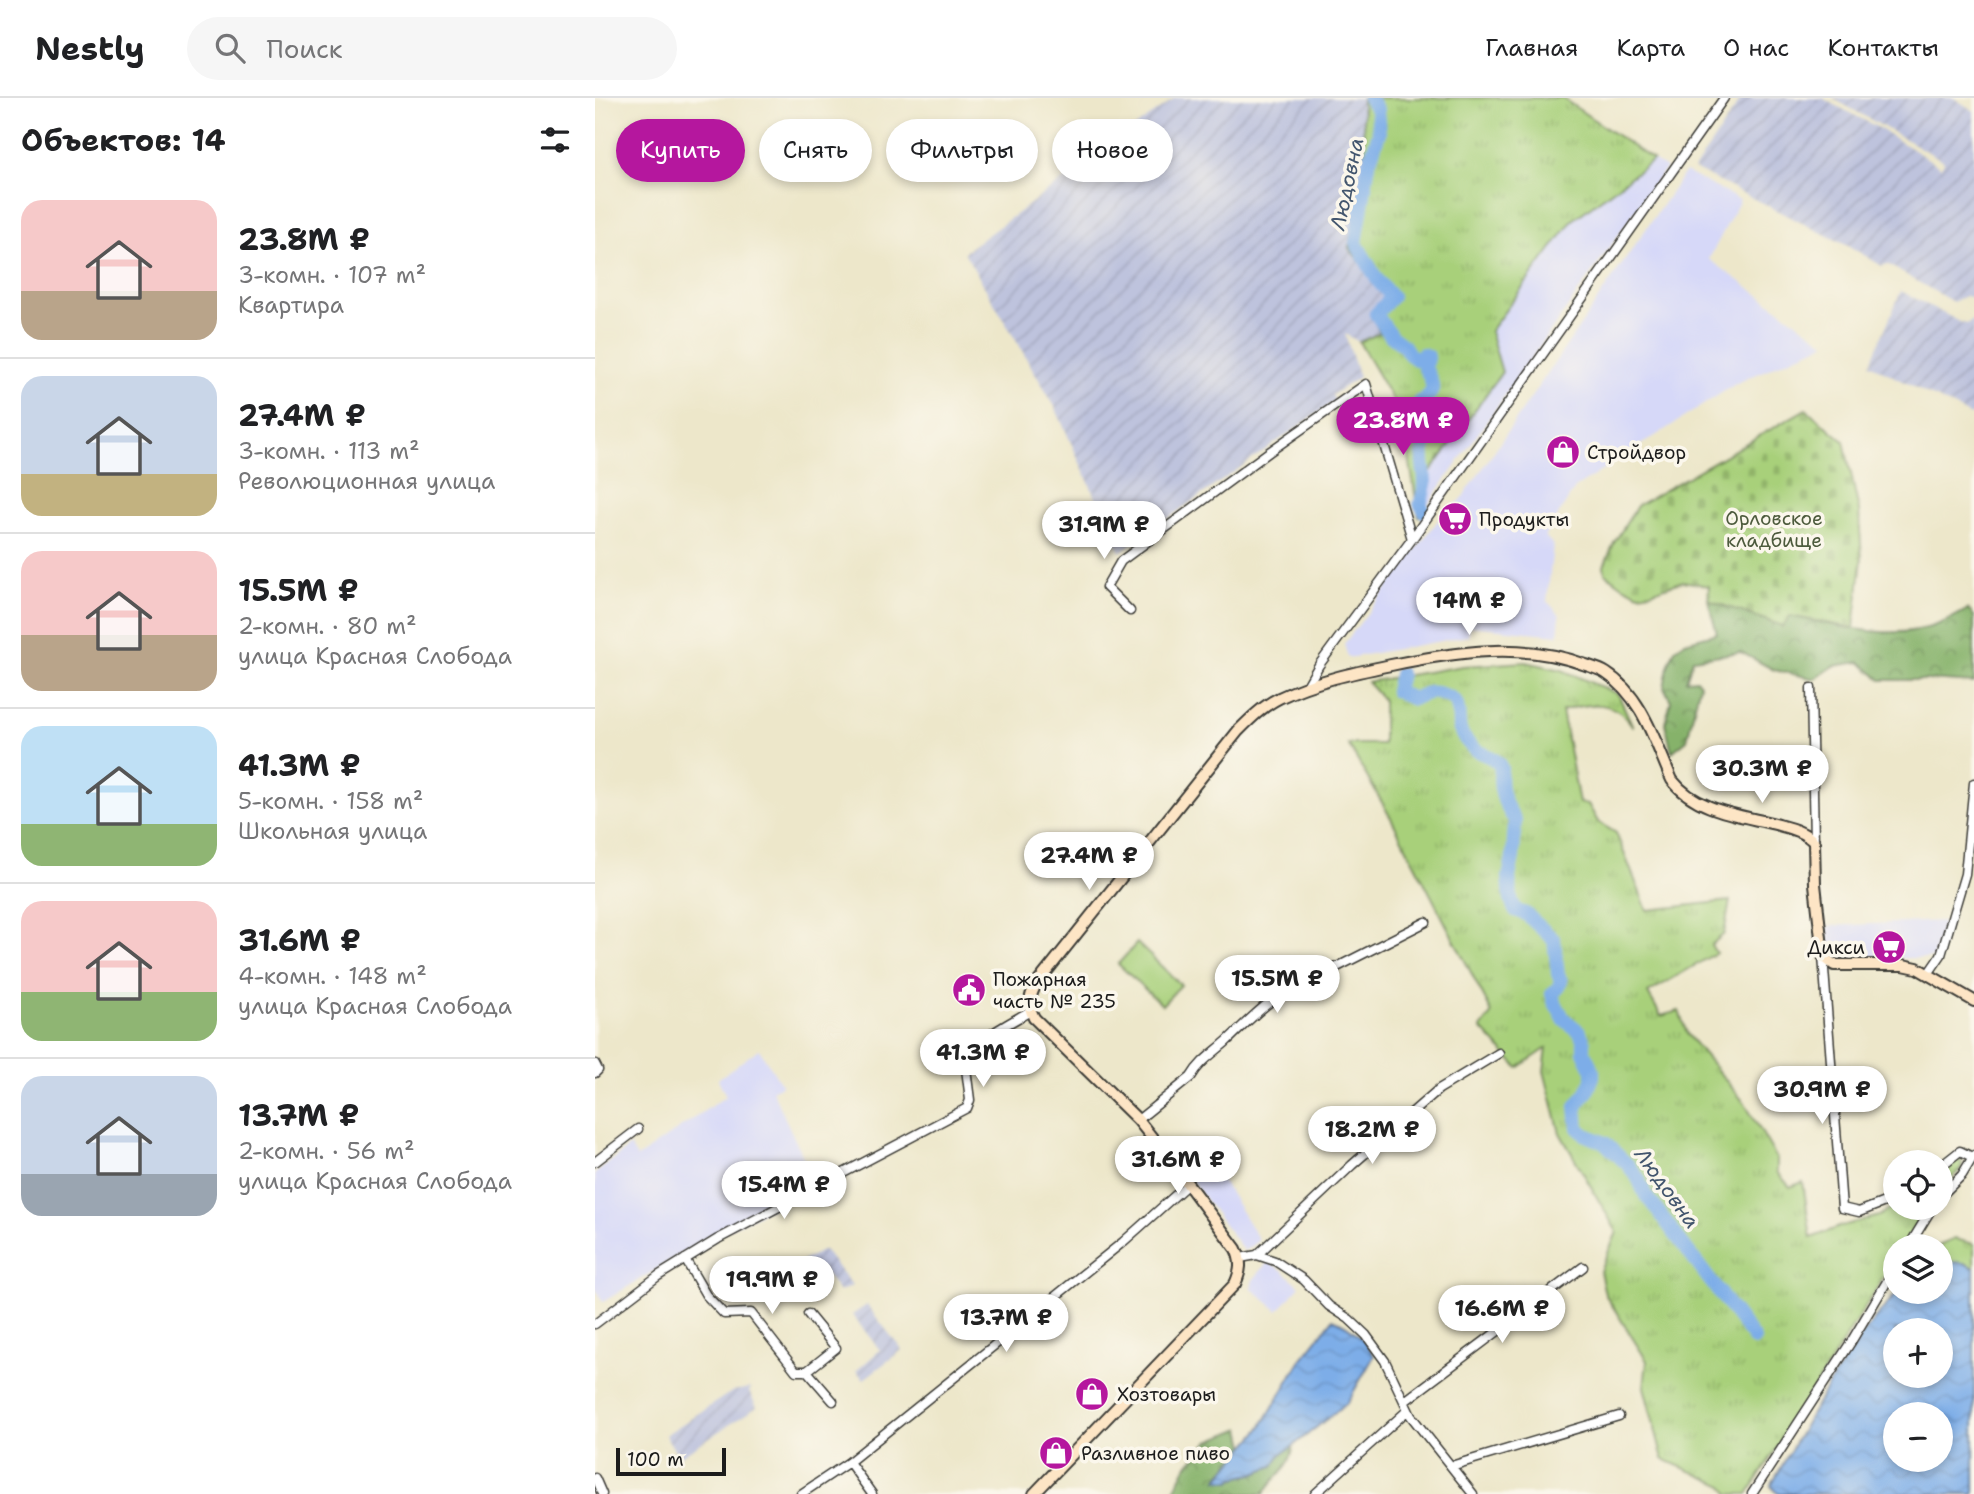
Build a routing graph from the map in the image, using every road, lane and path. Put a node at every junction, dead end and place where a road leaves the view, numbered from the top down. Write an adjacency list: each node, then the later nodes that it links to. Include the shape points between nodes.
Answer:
1 (1724, 98): 2 (street)
2 (1412, 538): 3 (street, via 1366,384 1121,561 1106,587); 4 (street)
3 (1130, 611)
4 (1307, 686): 7 (main road, via 1364,670 1463,653 1537,653 1580,662 1605,672 1640,708 1679,789 1713,809 1783,826); 13 (main road, via 1276,699 1238,732 1035,986)
5 (1811, 688): 7 (street)
6 (1974, 783): 8 (street)
7 (1814, 842): 10 (main road)
8 (1970, 874): 11 (street, via 1941,955)
9 (1426, 922): 17 (street, via 1274,999)
10 (1823, 956): 11 (main road, via 1835,965 1903,965); 24 (street, via 1842,1208 1859,1212)
11 (1928, 974): 12 (main road)
12 (1974, 1002)
13 (1030, 1011): 17 (main road); 27 (street, via 965,1056 967,1108)
14 (1499, 1053): 25 (street, via 1439,1089)
15 (595, 1065): 16 (street)
16 (595, 1073)
17 (1138, 1120): 22 (main road)
18 (638, 1129): 21 (street)
19 (1973, 1156): 20 (street, via 1960,1151); 23 (street)
20 (1953, 1157)
21 (595, 1162)
22 (1188, 1184): 26 (main road); 37 (street, via 1123,1242)
23 (1953, 1184)
24 (1883, 1203)
25 (1257, 1255): 26 (street); 34 (street, via 1304,1280 1366,1335)
26 (1240, 1258): 43 (main road, via 1235,1284)
27 (685, 1259): 31 (street); 32 (street, via 706,1295 724,1314 751,1313 796,1371)
28 (1583, 1267): 34 (street)
29 (1883, 1288): 46 (street)
30 (808, 1314): 32 (street, via 837,1348)
31 (595, 1324)
32 (807, 1371): 33 (street)
33 (833, 1401)
34 (1405, 1401): 35 (street)
35 (1408, 1410): 38 (street); 44 (street)
36 (1619, 1416): 38 (street)
37 (849, 1462): 41 (street); 42 (street)
38 (1451, 1466): 45 (street)
39 (595, 1478): 40 (street)
40 (602, 1494)
41 (801, 1494)
42 (872, 1494)
43 (1034, 1494)
44 (1315, 1494)
45 (1473, 1494)
46 (1752, 1494)

